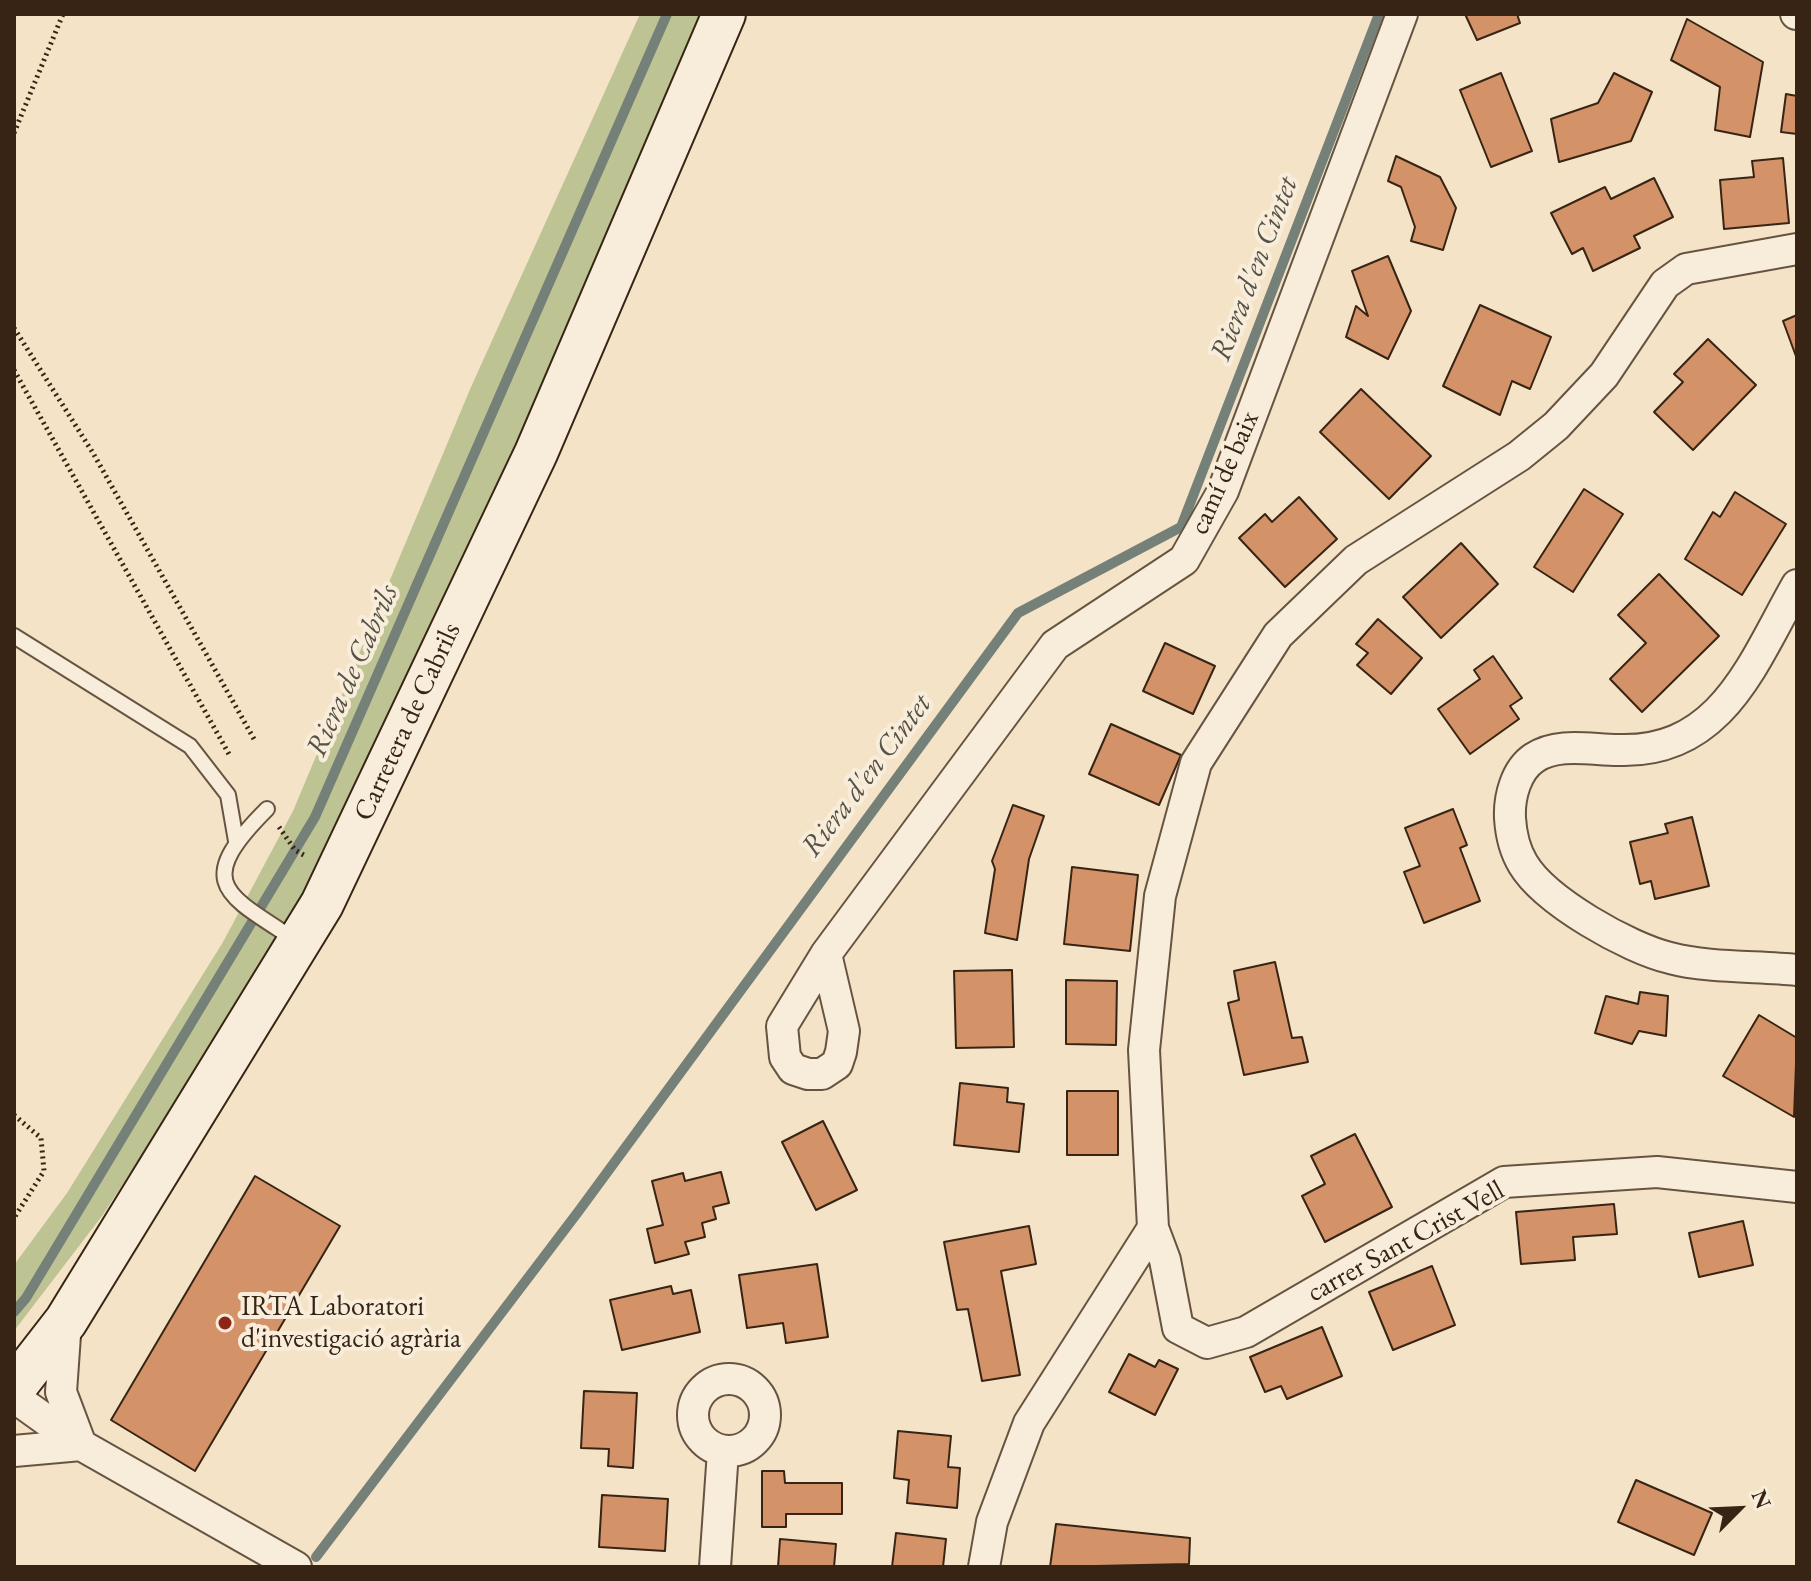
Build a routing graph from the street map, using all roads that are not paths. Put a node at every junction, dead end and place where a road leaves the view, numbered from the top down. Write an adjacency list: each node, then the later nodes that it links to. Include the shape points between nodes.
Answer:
1 (724, 14): 8 (street, Carretera de Cabrils, via 536,453)
2 (1402, 14): 9 (street, camí de baix, via 1207,525 1184,560 1055,645)
3 (1797, 249): 12 (street, carrer Sant Crist Vell, via 1686,269 1665,284 1604,375 1556,426 1519,456 1356,560 1278,635 1196,763 1160,896 1144,1050)
4 (1797, 585): 10 (street, via 1727,705 1699,729 1675,744 1646,751 1559,748 1533,758 1515,781 1510,810 1511,838 1534,878 1624,941 1671,959)
5 (14, 636): 7 (lane, via 190,746 228,795)
6 (267, 809): 7 (lane)
7 (236, 841): 8 (lane, via 223,878 227,891)
8 (298, 942): 13 (street, Carretera de Cabrils)
9 (826, 954)
10 (1797, 970)
11 (1797, 1187): 12 (street, carrer Sant Crist Vell, via 1657,1172 1504,1182 1246,1332 1207,1343 1178,1328)
12 (1153, 1228): 21 (street, via 1029,1423 992,1522)
13 (66, 1321): 14 (street, Carretera de Cabrils); 16 (street, via 61,1392)
14 (14, 1388)
15 (14, 1397): 16 (street)
16 (81, 1445): 17 (street); 19 (street)
17 (14, 1451)
18 (723, 1451): 20 (street)
19 (296, 1567)
20 (715, 1567)
21 (984, 1567)

